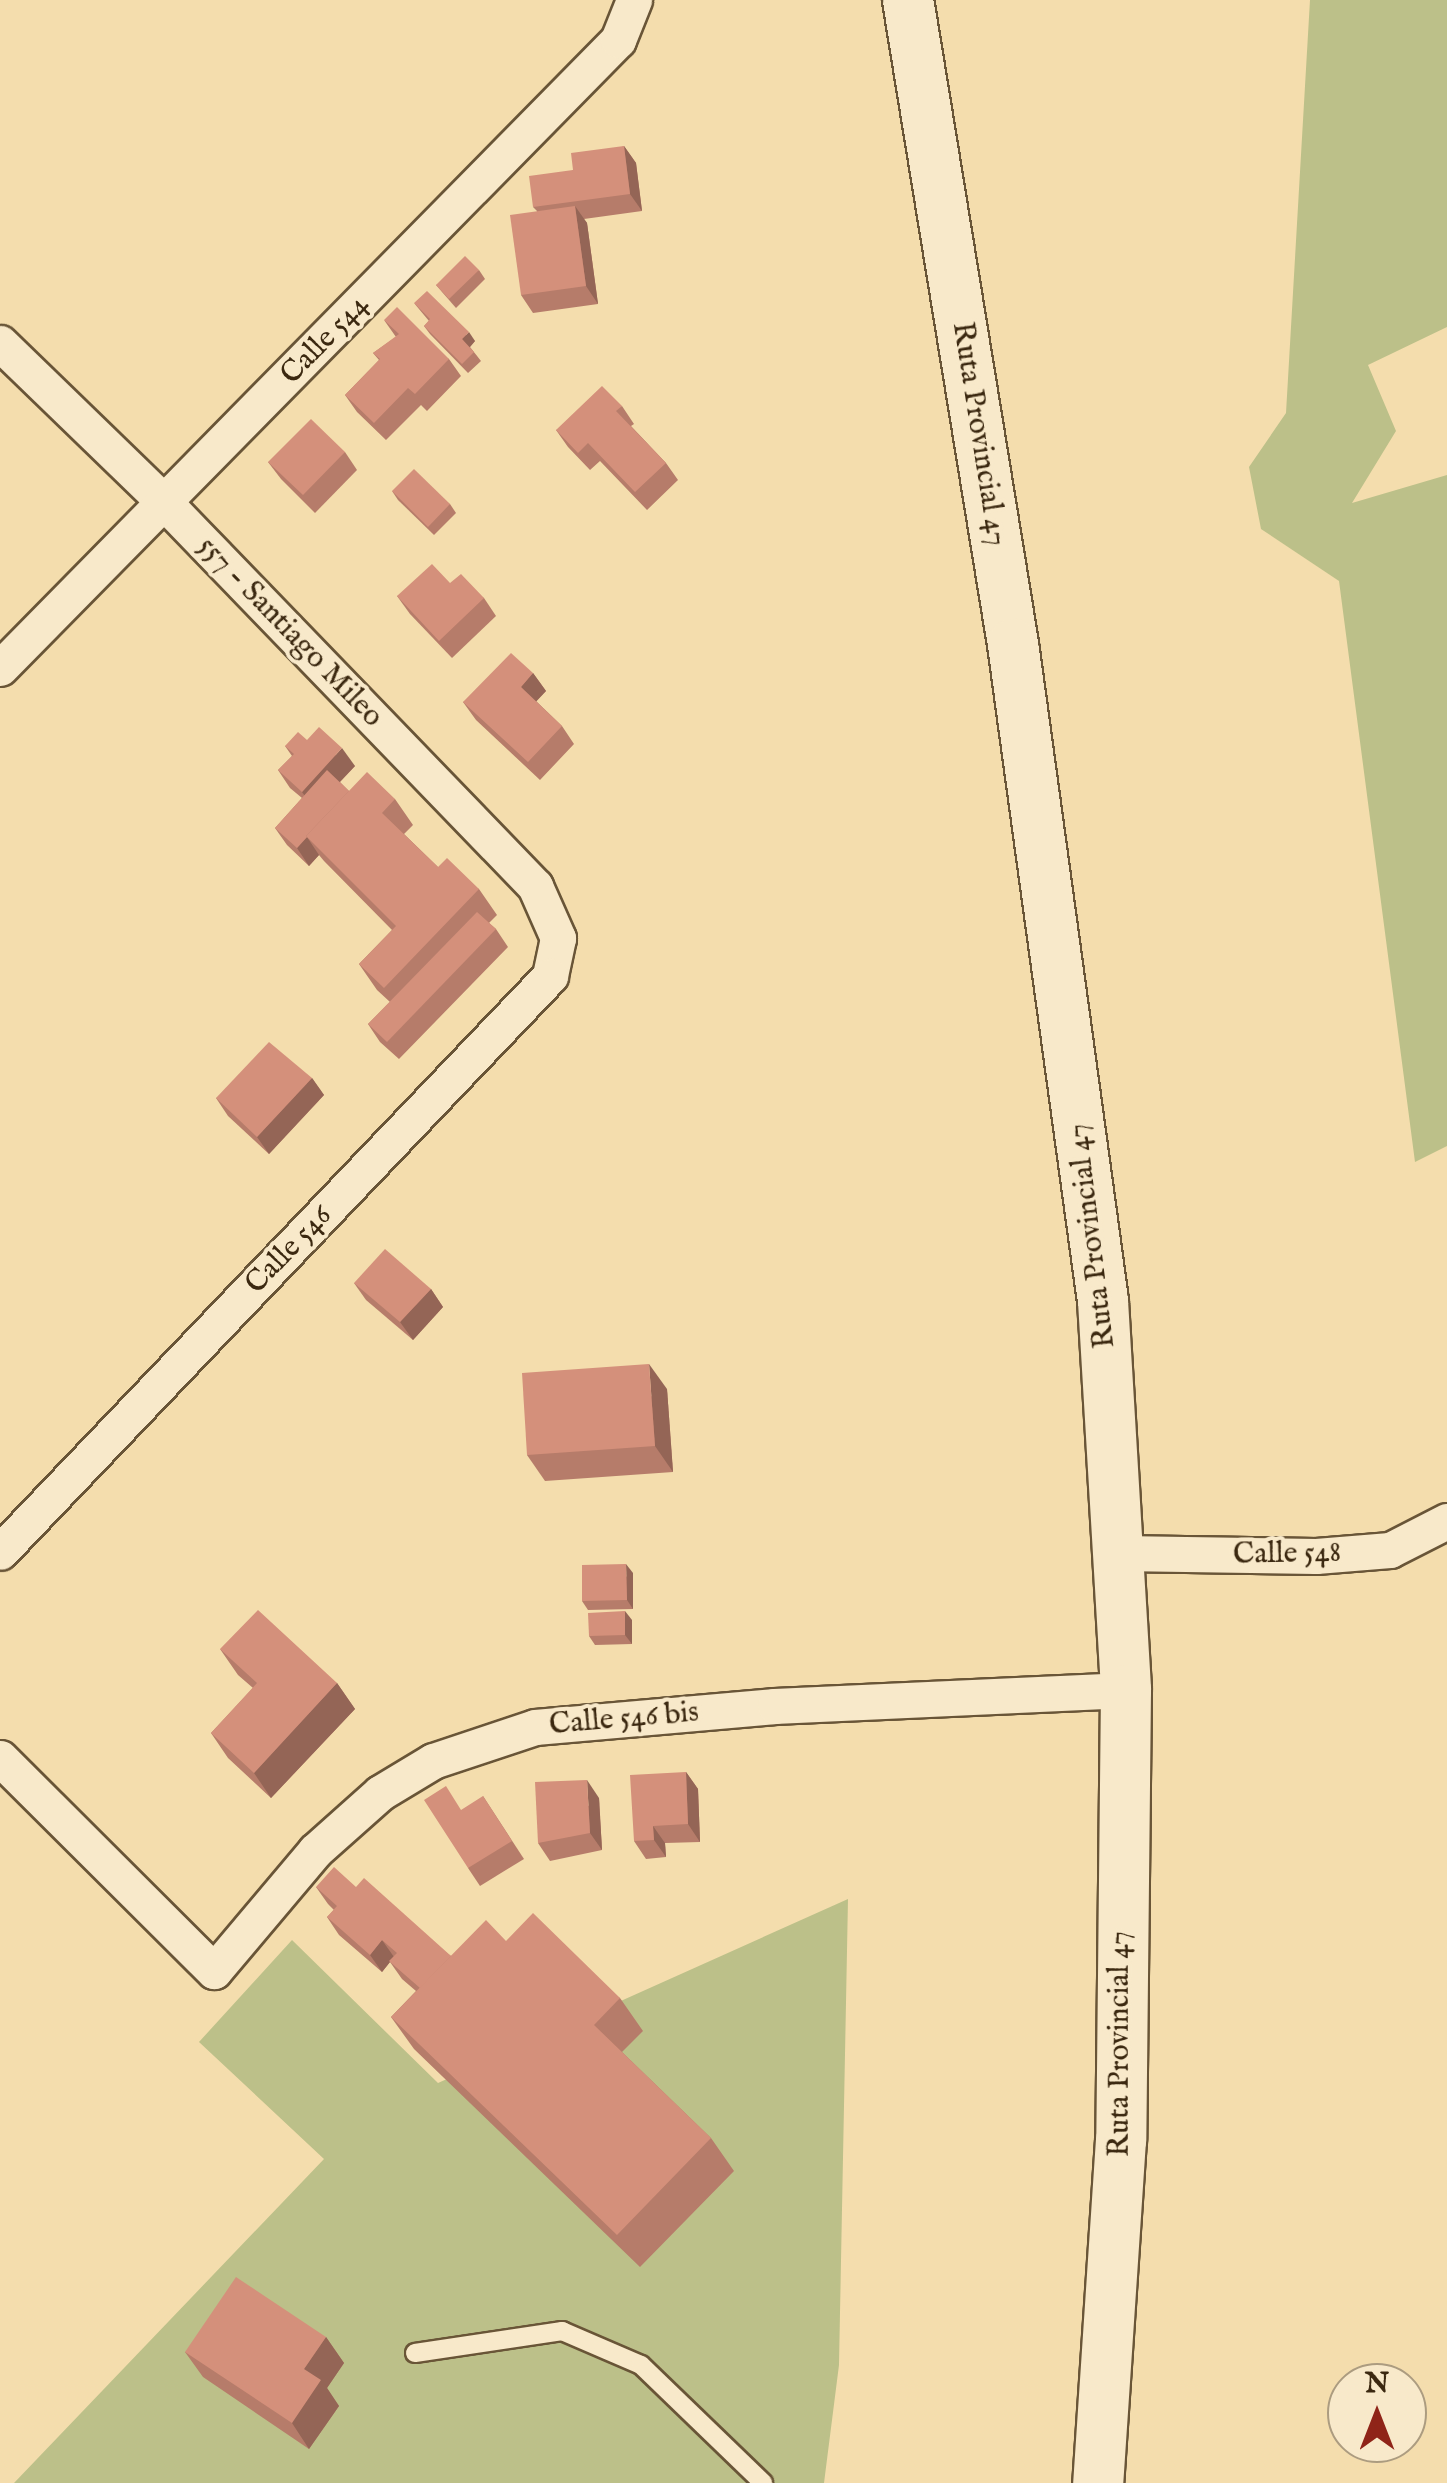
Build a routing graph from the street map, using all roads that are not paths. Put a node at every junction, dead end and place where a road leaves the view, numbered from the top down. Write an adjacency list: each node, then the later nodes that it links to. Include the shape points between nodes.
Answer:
1 (634, 0): 4 (street, Calle 544, via 618,40)
2 (908, 0): 9 (main road, Ruta Provincial 47, via 1013,644 1098,1262)
3 (0, 343): 4 (street, 557 - Santiago Mileo)
4 (165, 503): 5 (street, Calle 544); 6 (street, 557 - Santiago Mileo, via 535,886)
5 (0, 668)
6 (558, 938): 8 (street, Calle 546, via 550,976)
7 (1447, 1522): 9 (street, Calle 548, via 1390,1550)
8 (0, 1552)
9 (1120, 1554): 10 (main road, Ruta Provincial 47)
10 (1126, 1690): 11 (street, Calle 546 bis, via 758,1707 535,1727 432,1761 380,1793 315,1851 214,1971); 14 (main road, Ruta Provincial 47, via 1121,2140)
11 (0, 1758)
12 (415, 2353): 13 (lane, via 562,2332 641,2365)
13 (763, 2483)
14 (1098, 2483)

